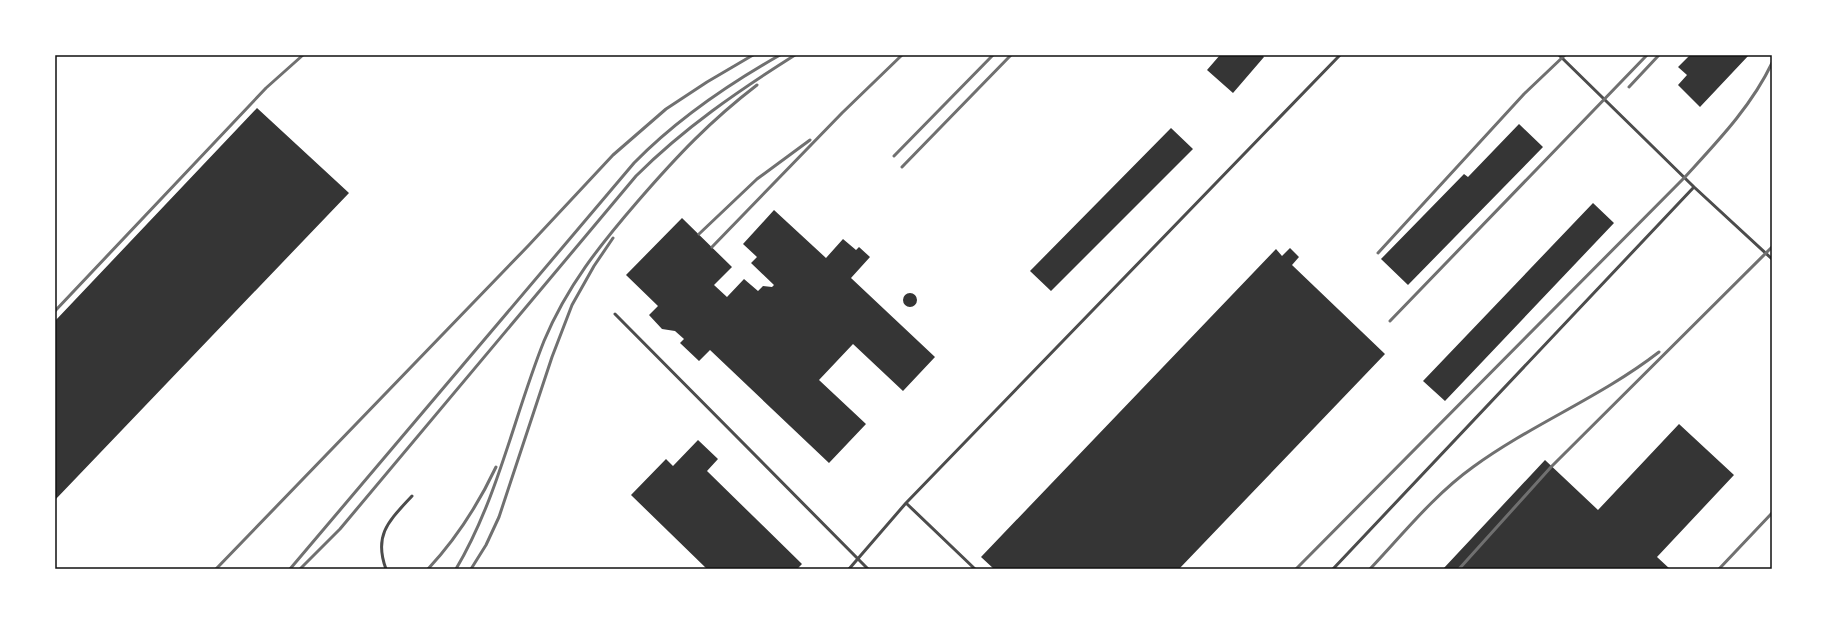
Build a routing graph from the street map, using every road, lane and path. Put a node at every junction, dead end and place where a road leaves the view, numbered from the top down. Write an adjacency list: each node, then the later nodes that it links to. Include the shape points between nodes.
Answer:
1 (1340, 55): 7 (lane)
2 (1559, 55): 3 (lane)
3 (1694, 187): 4 (lane); 13 (lane)
4 (1772, 260)
5 (614, 314): 8 (lane)
6 (412, 496): 9 (lane, via 383,531 381,553)
7 (906, 503): 8 (lane); 12 (lane)
8 (858, 559): 10 (lane); 11 (lane)
9 (386, 569)
10 (848, 569)
11 (868, 569)
12 (975, 569)
13 (1334, 569)

